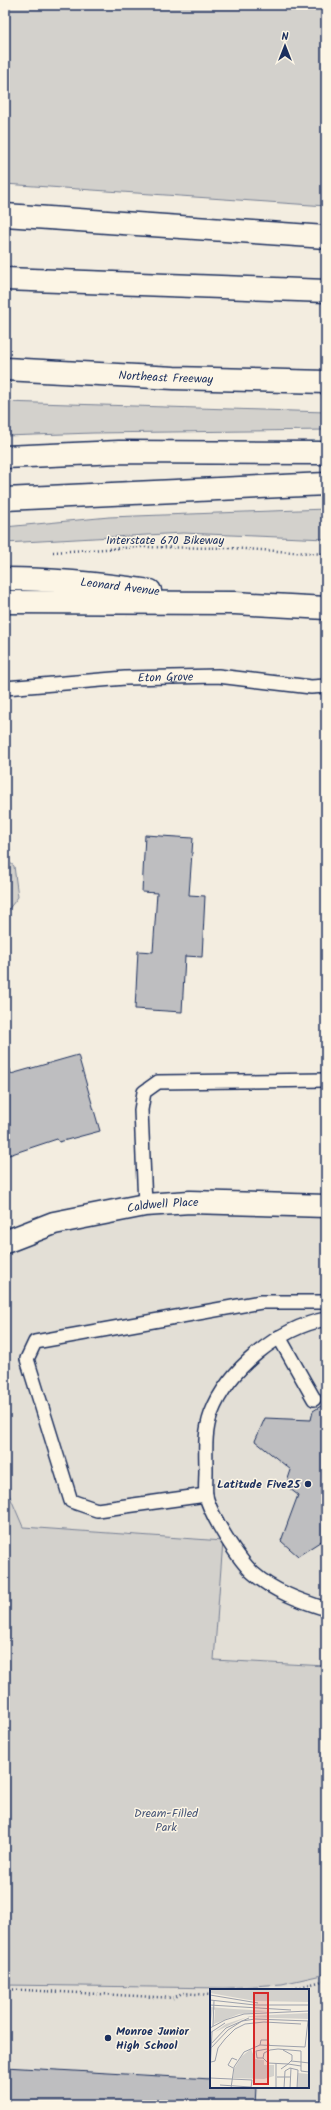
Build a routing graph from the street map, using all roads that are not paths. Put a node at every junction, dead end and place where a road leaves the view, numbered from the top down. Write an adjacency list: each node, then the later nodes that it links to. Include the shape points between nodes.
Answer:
1 (5, 215): 2 (main road)
2 (326, 237)
3 (5, 279): 4 (main road)
4 (326, 291)
5 (5, 369): 6 (main road, Northeast Freeway, via 174,378)
6 (326, 382)
7 (326, 453): 8 (main road, via 119,452)
8 (5, 457)
9 (326, 484): 10 (main road)
10 (5, 499)
11 (5, 579): 13 (main road, Leonard Avenue, via 92,582)
12 (5, 602): 13 (main road, Leonard Avenue)
13 (235, 603): 14 (main road, Leonard Avenue)
14 (326, 608)
15 (326, 686): 16 (lane, Eton Grove, via 311,687 218,676 125,678)
16 (5, 688)
17 (326, 1080): 18 (lane, via 158,1082 144,1092 141,1110)
18 (145, 1205): 19 (main road, Caldwell Place, via 198,1202); 20 (main road, Caldwell Place, via 54,1223)
19 (326, 1206)
20 (5, 1242)
21 (326, 1302): 25 (lane, via 261,1302 35,1342 26,1359 71,1501 97,1510)
22 (326, 1320): 23 (lane, via 314,1322)
23 (279, 1337): 24 (lane); 25 (lane, via 254,1355 230,1380 211,1414 205,1441)
24 (314, 1399)
25 (206, 1495): 26 (lane, via 231,1547 254,1573 286,1595)
26 (326, 1609)

